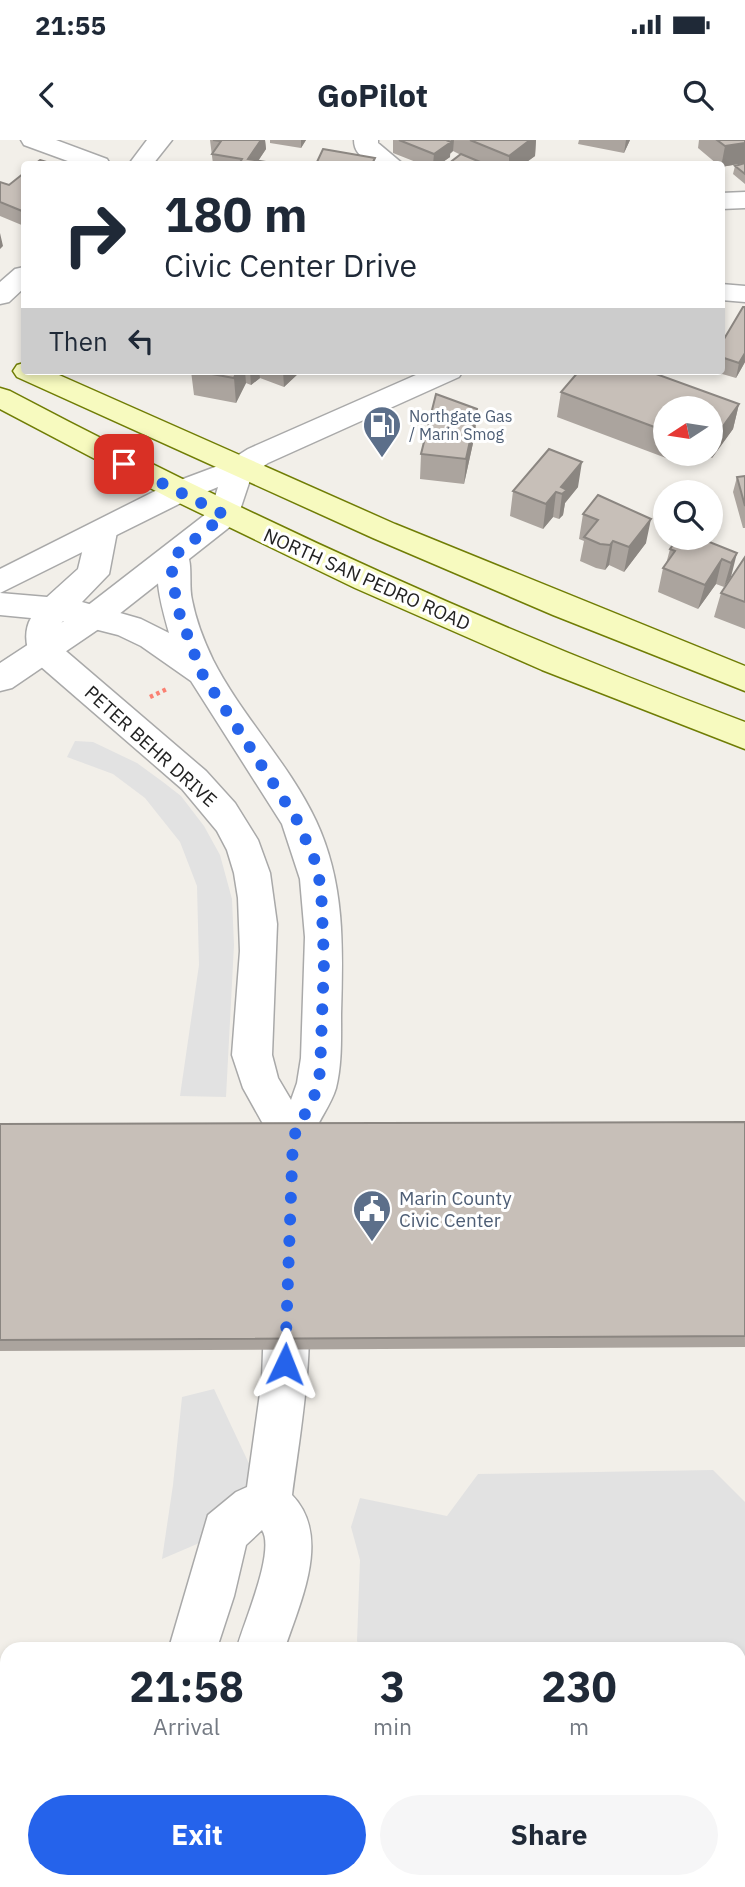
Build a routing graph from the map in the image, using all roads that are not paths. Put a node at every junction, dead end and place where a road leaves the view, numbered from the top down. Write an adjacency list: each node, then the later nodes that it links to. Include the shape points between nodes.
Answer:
1 (33, 140): 4 (street)
2 (160, 140): 5 (street)
3 (366, 140): 6 (street, via 366,146)
4 (90, 161)
5 (143, 161)
6 (387, 161)
7 (745, 200): 8 (street)
8 (725, 201)
9 (21, 278): 10 (street)
10 (0, 296)
11 (0, 358): 12 (main road)
12 (21, 368)
13 (37, 375): 16 (main road)
14 (440, 375): 16 (street)
15 (0, 397): 17 (main road, NORTH SAN PEDRO ROAD)
16 (239, 468): 17 (street); 18 (street); 28 (main road)
17 (178, 492): 18 (main road, NORTH SAN PEDRO ROAD); 19 (street)
18 (225, 515): 20 (street); 29 (main road, NORTH SAN PEDRO ROAD, via 554,662)
19 (102, 532): 21 (street); 23 (street, via 93,574)
20 (174, 556): 24 (street); 26 (street, via 177,607)
21 (0, 582)
22 (0, 604): 23 (street)
23 (55, 608): 24 (street); 25 (street, via 42,626)
24 (98, 614): 25 (street); 26 (street, via 133,628)
25 (44, 651): 27 (street); 30 (street, PETER BEHR DRIVE, via 194,780 215,801 238,837 250,866 257,912 252,1055 265,1095)
26 (201, 672): 30 (street, via 297,820 321,887 320,1072 315,1094)
27 (0, 679)
28 (745, 679)
29 (745, 736)
30 (293, 1138): 31 (street, via 284,1379)
31 (268, 1504): 32 (street, via 252,1508 225,1532); 33 (street, via 288,1530 288,1544)
32 (195, 1642)
33 (263, 1642)

